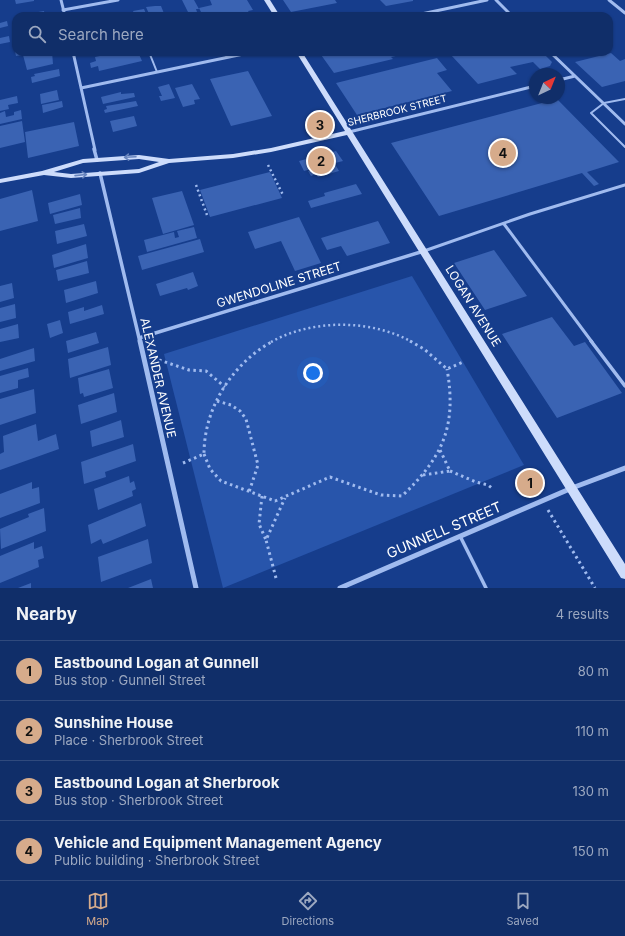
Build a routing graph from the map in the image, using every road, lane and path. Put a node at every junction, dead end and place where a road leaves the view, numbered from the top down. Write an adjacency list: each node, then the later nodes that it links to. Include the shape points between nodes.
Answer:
1 (61, 0): 7 (street)
2 (118, 0): 7 (street)
3 (267, 0): 8 (main road)
4 (487, 0): 9 (street)
5 (496, 0): 10 (street)
6 (609, 0): 11 (street)
7 (63, 10)
8 (274, 12)
9 (431, 12)
10 (508, 12)
11 (625, 13)
12 (73, 56): 22 (street)
13 (151, 56): 18 (lane)
14 (232, 56): 17 (street)
15 (302, 56): 26 (main road, LOGAN AVENUE)
16 (554, 56): 19 (street)
17 (227, 57): 18 (street)
18 (157, 72): 22 (street)
19 (576, 76): 20 (street); 24 (street)
20 (565, 79)
21 (529, 87): 26 (street, SHERBROOK STREET)
22 (81, 88): 28 (street)
23 (625, 99): 24 (lane)
24 (604, 103): 25 (street); 27 (lane, via 591,113)
25 (625, 124)
26 (349, 132): 29 (main road, SHERBROOK STREET, via 253,153); 39 (main road, LOGAN AVENUE)
27 (625, 147)
28 (96, 160): 29 (main road, SHERBROOK STREET, one-way to 28, via 139,157); 31 (main road, SHERBROOK STREET, via 70,164)
29 (169, 161): 32 (main road, SHERBROOK STREET, via 139,171)
30 (268, 166): 36 (path)
31 (43, 173): 32 (main road, SHERBROOK STREET, one-way to 32, via 71,176); 33 (main road, SHERBROOK STREET)
32 (100, 174): 40 (street, ALEXANDER AVENUE)
33 (0, 180)
34 (196, 185): 37 (path)
35 (625, 185): 38 (lane)
36 (283, 195)
37 (207, 215)
38 (504, 224): 39 (lane); 44 (lane)
39 (424, 251): 40 (street, GWENDOLINE STREET); 54 (main road, LOGAN AVENUE)
40 (139, 338): 64 (street, ALEXANDER AVENUE)
41 (160, 360): 45 (path, via 189,370 206,370)
42 (463, 362): 43 (path)
43 (447, 369): 45 (path, via 425,349 409,340 386,331 343,324 320,326 278,338 260,348 242,364); 47 (path, via 452,394 452,414)
44 (625, 386)
45 (225, 387): 46 (path)
46 (217, 401): 48 (path, via 210,414 205,434); 56 (path, via 231,405 246,419 258,465)
47 (439, 449): 51 (path); 53 (path)
48 (204, 454): 49 (path); 56 (path, via 210,470 221,481)
49 (183, 463)
50 (625, 468): 54 (street, GUNNELL STREET)
51 (450, 471): 53 (path); 55 (path)
52 (528, 474): 59 (path)
53 (423, 475): 58 (path, via 402,496 381,495 330,477)
54 (572, 488): 59 (street, GUNNELL STREET); 62 (main road, LOGAN AVENUE)
55 (493, 489)
56 (250, 492): 57 (path)
57 (262, 496): 58 (path, via 275,502); 61 (path, via 258,524)
58 (285, 497): 61 (path)
59 (543, 501): 60 (street, GUNNELL STREET); 67 (path)
60 (460, 536): 65 (street, GUNNELL STREET); 66 (lane)
61 (266, 540): 63 (path)
62 (625, 574)
63 (276, 578)
64 (196, 588)
65 (340, 588)
66 (486, 588)
67 (595, 588)

